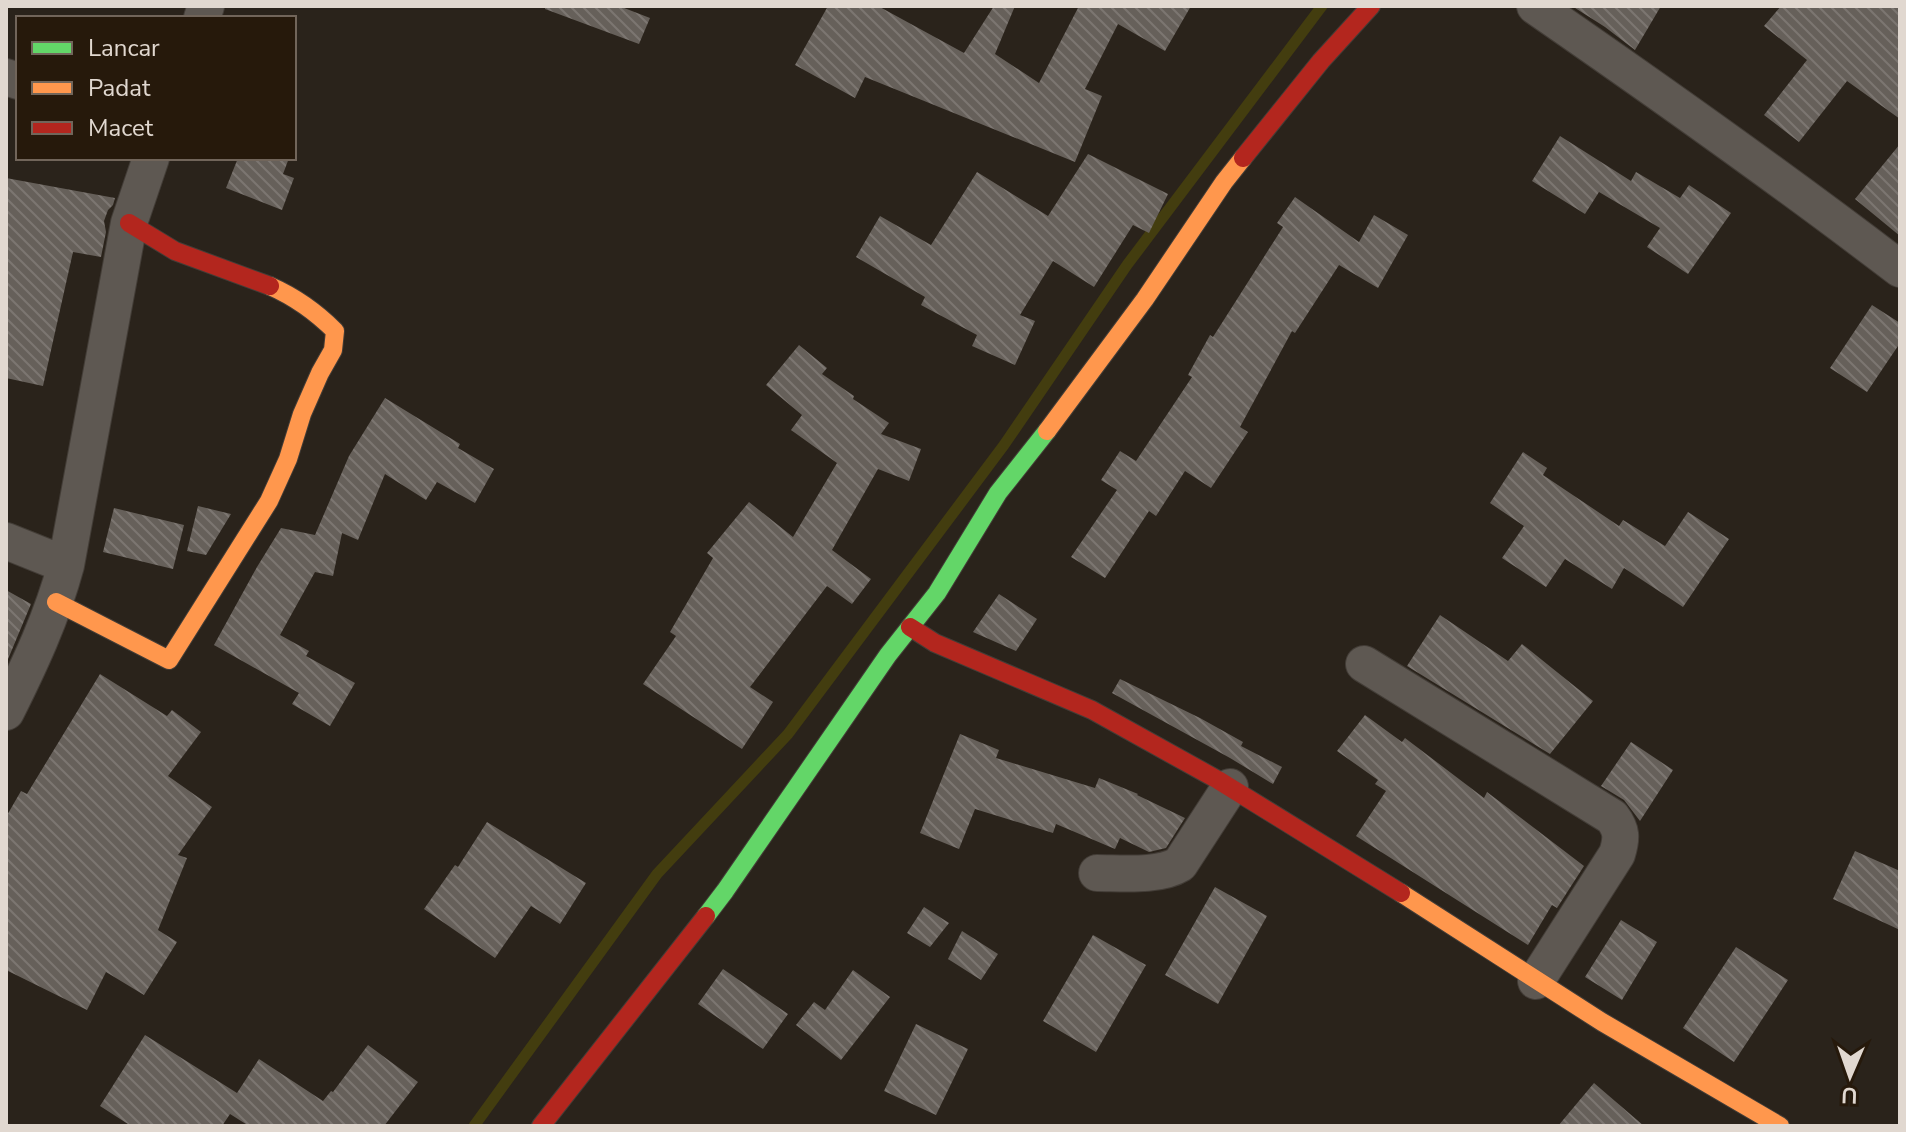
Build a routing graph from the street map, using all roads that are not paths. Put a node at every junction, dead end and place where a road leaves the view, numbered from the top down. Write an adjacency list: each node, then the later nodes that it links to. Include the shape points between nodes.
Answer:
1 (1371, 6): 9 (street, via 1224,182 1145,299 998,493)
2 (1535, 6): 5 (street)
3 (150, 160): 4 (street)
4 (129, 223): 7 (street); 8 (street, via 179,253 290,295 335,331 333,350 269,501 169,660)
5 (1900, 269)
6 (6, 541): 7 (street)
7 (66, 565): 8 (street)
8 (56, 602): 11 (street)
9 (910, 627): 12 (street, via 935,643 1092,710); 15 (street, via 725,891)
10 (1364, 664): 14 (street, via 1612,817 1621,829 1617,854)
11 (6, 712)
12 (1230, 787): 13 (street, via 1180,864 1170,871); 14 (street)
13 (1097, 873)
14 (1536, 981): 16 (street)
15 (541, 1126)
16 (1780, 1126)

